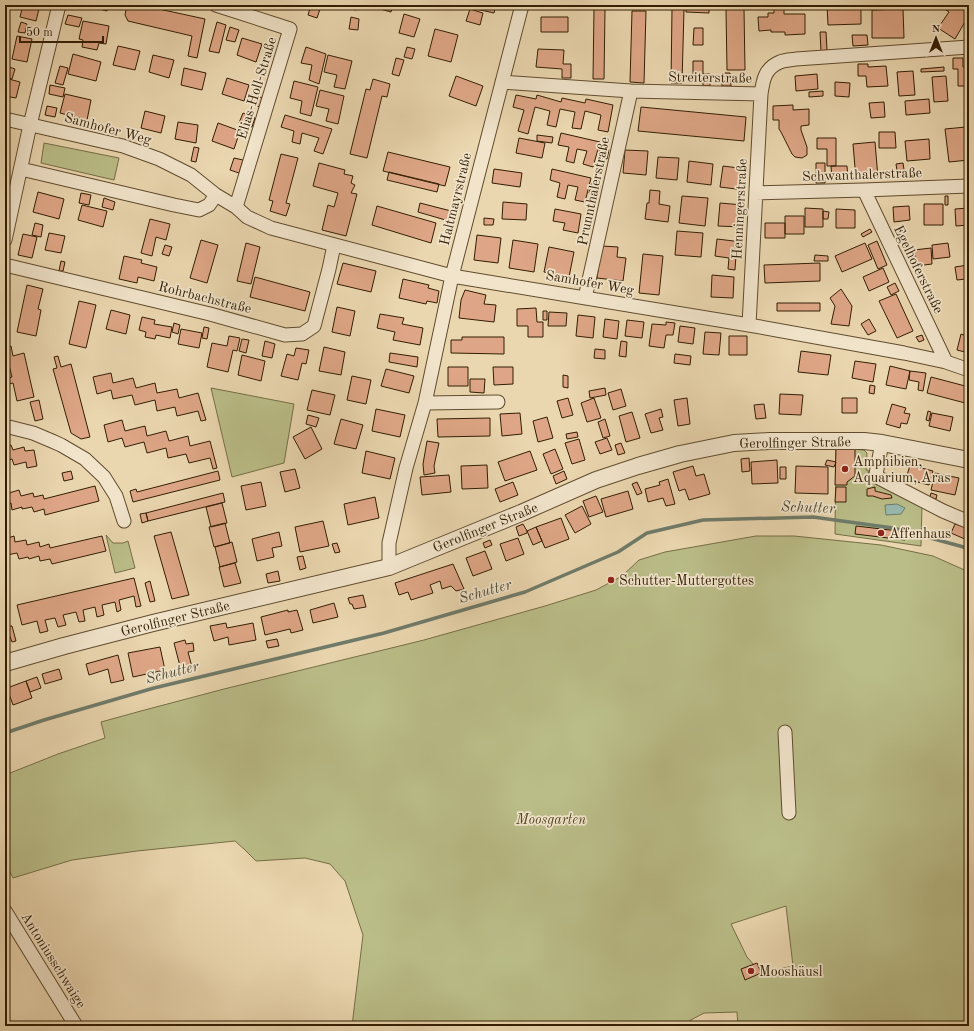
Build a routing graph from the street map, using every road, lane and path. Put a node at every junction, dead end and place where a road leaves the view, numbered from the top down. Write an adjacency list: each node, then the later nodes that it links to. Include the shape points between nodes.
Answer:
1 (59, 5): 9 (street)
2 (216, 5): 15 (street, Elias-Holl-Straße, via 290,29)
3 (522, 5): 5 (street, Haltmayrstraße)
4 (969, 46): 7 (street, Streiterstraße, via 780,62 769,70)
5 (502, 82): 6 (street, Streiterstraße); 19 (street, Haltmayrstraße)
6 (631, 91): 7 (street, Streiterstraße); 20 (street, Prunnthalerstraße)
7 (761, 94): 13 (street, Henningerstraße)
8 (5, 119): 9 (street, Samhofer Weg)
9 (30, 125): 10 (street); 14 (street, Samhofer Weg, via 123,146 159,159 191,175)
10 (21, 170): 14 (street, via 199,210 209,205); 16 (street)
11 (969, 186): 12 (street, Schwanthalerstraße)
12 (864, 190): 13 (street, Schwanthalerstraße); 22 (street, Egelhoferstraße)
13 (756, 193): 21 (street, Henningerstraße)
14 (216, 195): 15 (street, Samhofer Weg)
15 (236, 208): 17 (street, Samhofer Weg, via 247,217 271,228)
16 (5, 240)
17 (334, 245): 18 (street, Rohrbachstraße, via 314,326 302,334 285,334); 19 (street, Samhofer Weg)
18 (5, 265)
19 (452, 276): 20 (street, Samhofer Weg); 25 (street, Haltmayrstraße)
20 (586, 298): 21 (street, Samhofer Weg)
21 (749, 325): 22 (street, Samhofer Weg)
22 (946, 362): 23 (street, Samhofer Weg)
23 (969, 370)
24 (498, 402): 25 (street)
25 (425, 403): 31 (street, Haltmayrstraße, via 404,475 390,544)
26 (5, 426): 29 (street, via 52,441 85,459 104,477 116,496)
27 (882, 443): 28 (street, Gerolfinger Straße); 30 (street, via 876,474 879,478); 31 (street, Gerolfinger Straße, via 769,441 734,443 680,454 596,480)
28 (969, 460)
29 (124, 521)
30 (969, 522)
31 (389, 567): 32 (street, Gerolfinger Straße, via 153,623)
32 (5, 663)
33 (785, 732): 34 (street)
34 (790, 813)
35 (5, 911): 36 (street, Antoniusschwaige)
36 (76, 1026)

